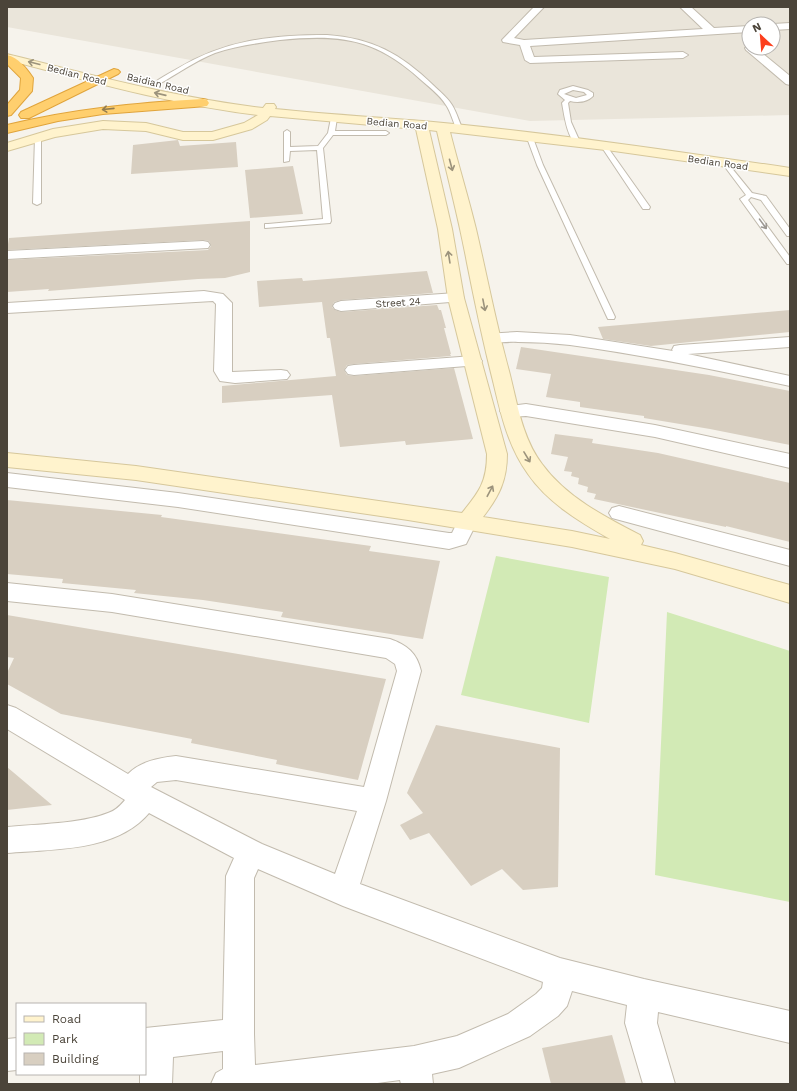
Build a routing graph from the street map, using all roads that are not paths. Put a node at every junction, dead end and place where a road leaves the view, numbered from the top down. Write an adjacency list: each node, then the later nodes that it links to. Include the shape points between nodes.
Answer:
1 (539, 7): 7 (street, via 507,40)
2 (685, 7): 5 (street)
3 (741, 29): 4 (street)
4 (728, 30): 5 (street); 6 (street)
5 (711, 31): 7 (street)
6 (741, 41)
7 (524, 43): 9 (street, via 530,60)
8 (7, 45): 12 (street)
9 (683, 55)
10 (760, 56): 14 (street)
11 (7, 57): 17 (street, Bedian Road, one-way to 11); 24 (highway, via 27,78 27,85 26,91)
12 (67, 60)
13 (790, 67): 14 (street)
14 (774, 68): 18 (street)
15 (114, 72): 16 (highway); 19 (street, Baidian Road)
16 (98, 74): 17 (street, Bedian Road); 21 (street, Bedian Road, one-way to 16); 26 (highway)
17 (82, 76): 24 (highway)
18 (790, 82)
19 (158, 83): 23 (street, Baidian Road); 31 (lane, via 197,60 219,50 240,45 290,38 358,39 384,50 418,75 448,104)
20 (568, 99): 37 (lane, via 565,105 568,122)
21 (203, 103): 22 (street, Bedian Road); 30 (highway, one-way to 30, via 88,112)
22 (222, 106): 23 (street, Bedian Road); 27 (street, via 245,116)
23 (263, 108): 25 (street, Bedian Road); 27 (street, via 254,123)
24 (7, 112)
25 (334, 118): 28 (street, Bedian Road); 33 (lane)
26 (7, 124)
27 (241, 125): 35 (street, via 213,136 184,136 146,127 103,125 75,128)
28 (422, 125): 29 (street, Bedian Road); 50 (street)
29 (442, 127): 31 (street, Bedian Road); 49 (street, one-way to 49)
30 (7, 128)
31 (460, 130): 36 (street, Bedian Road)
32 (287, 132): 41 (lane)
33 (331, 133): 34 (lane); 40 (lane)
34 (386, 133)
35 (38, 137): 39 (street); 46 (lane)
36 (530, 138): 37 (street, Bedian Road); 59 (lane, via 540,165)
37 (577, 142): 38 (street, Bedian Road)
38 (604, 146): 43 (street, Bedian Road); 47 (lane)
39 (7, 147)
40 (320, 148): 41 (lane); 48 (lane, via 327,220)
41 (286, 149): 42 (lane)
42 (286, 161)
43 (724, 162): 44 (street, Bedian Road); 45 (lane)
44 (790, 172)
45 (750, 195): 51 (lane, via 763,198); 54 (lane, one-way to 54, via 744,199)
46 (37, 203)
47 (646, 207)
48 (268, 226)
49 (468, 228): 50 (street); 55 (street)
50 (445, 229): 56 (street, one-way to 50)
51 (790, 234)
52 (203, 245): 53 (street)
53 (7, 256)
54 (790, 262)
55 (481, 287): 56 (street); 60 (street, one-way to 60)
56 (455, 293): 57 (street, Street 24); 63 (street)
57 (341, 306)
58 (7, 308): 65 (street, via 217,297 224,303 223,371 226,377)
59 (611, 317)
60 (491, 338): 62 (street, via 528,336); 67 (street)
61 (790, 342): 62 (street, via 673,351)
62 (668, 355): 66 (street)
63 (473, 361): 64 (street); 69 (street)
64 (354, 370)
65 (281, 375)
66 (790, 381)
67 (509, 411): 68 (street); 72 (street, via 526,410 655,431)
68 (515, 431): 69 (street); 74 (street, one-way to 74, via 525,455 535,469 557,492)
69 (492, 433): 76 (street, one-way to 69, via 488,496 496,478 497,454)
70 (7, 449): 76 (street, via 143,463 404,500)
71 (7, 460): 76 (street, via 136,472)
72 (790, 461)
73 (7, 480): 76 (street, via 178,500 449,541 459,539)
74 (581, 511): 77 (street, via 572,523); 78 (street)
75 (619, 512): 79 (street)
76 (470, 517): 77 (street)
77 (558, 532): 78 (street); 82 (street, via 675,561)
78 (632, 541): 80 (street)
79 (790, 558)
80 (790, 579)
81 (7, 592): 85 (street, via 112,604 397,652 408,664 409,671)
82 (790, 594)
83 (7, 716): 84 (street)
84 (138, 793): 85 (street, via 140,778 155,770 176,768); 86 (street, via 135,809 123,820 99,829); 87 (street)
85 (373, 801): 88 (street)
86 (7, 840)
87 (252, 853): 88 (street); 92 (street, via 240,876)
88 (343, 892): 89 (street)
89 (560, 972): 90 (street); 94 (street, via 556,995 547,1005 519,1025)
90 (644, 994): 91 (street); 97 (street, via 641,1023)
91 (790, 1027)
92 (238, 1034): 93 (street); 95 (street)
93 (151, 1043): 96 (street)
94 (415, 1073): 95 (street, via 355,1070)
95 (233, 1083)
96 (156, 1084)
97 (658, 1084)

